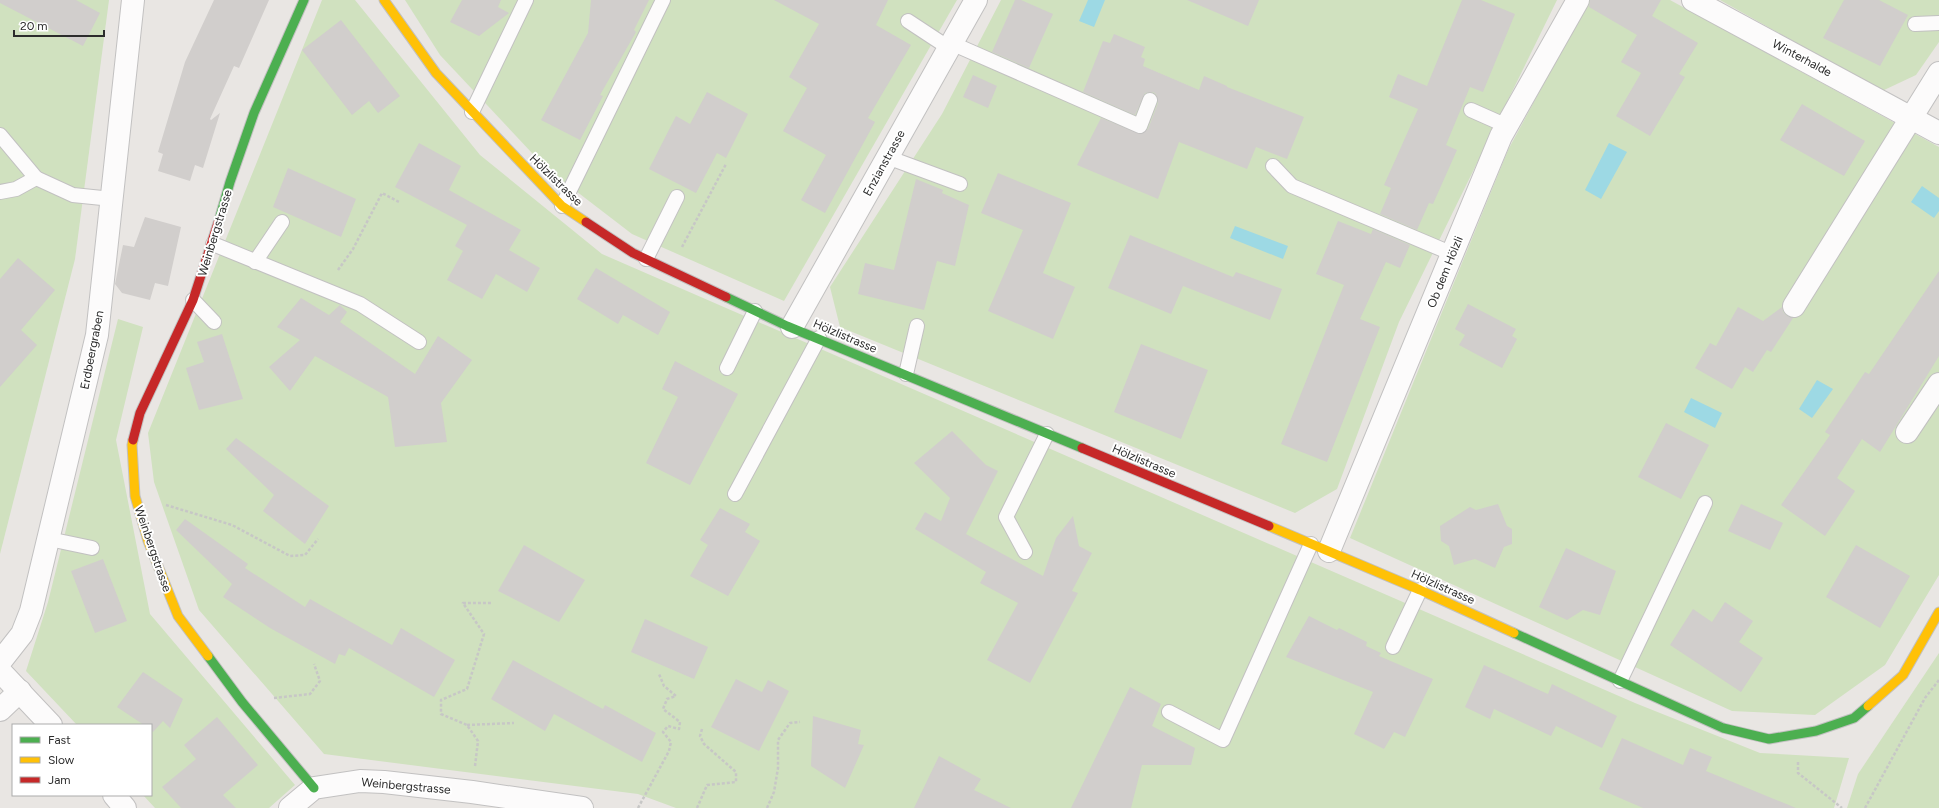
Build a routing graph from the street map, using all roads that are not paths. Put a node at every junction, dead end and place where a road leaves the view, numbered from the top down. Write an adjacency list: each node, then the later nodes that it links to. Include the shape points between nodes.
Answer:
1 (133, 0): 27 (street, Erdbeergraben)
2 (304, 0): 30 (street, Weinbergstrasse, via 254,113 230,182)
3 (384, 0): 16 (street, Hölzlistrasse, via 436,73)
4 (526, 0): 16 (lane)
5 (663, 0): 28 (lane)
6 (976, 0): 12 (street, Enzianstrasse)
7 (1578, 0): 18 (street, Ob dem Hölzli)
8 (1693, 0): 17 (street, Winterhalde)
9 (908, 21): 12 (lane)
10 (1939, 23): 11 (lane)
11 (1915, 24)
12 (950, 46): 14 (lane, via 1140,126); 21 (street, Enzianstrasse)
13 (1939, 73): 17 (street)
14 (1150, 100)
15 (1471, 110): 18 (lane)
16 (472, 112): 28 (street, Hölzlistrasse)
17 (1912, 117): 19 (street, Winterhalde); 35 (street)
18 (1507, 126): 31 (street, Ob dem Hölzli)
19 (1939, 133)
20 (0, 135): 23 (lane)
21 (887, 157): 24 (lane); 38 (street, Enzianstrasse)
22 (1273, 166): 31 (lane, via 1292,186)
23 (36, 178): 25 (lane, via 16,190); 27 (lane, via 73,195)
24 (960, 184)
25 (0, 192)
26 (677, 197): 32 (lane)
27 (112, 199): 49 (street, Erdbeergraben, via 97,334)
28 (562, 206): 32 (street, Hölzlistrasse)
29 (282, 222): 33 (lane)
30 (213, 244): 33 (lane); 34 (street, Weinbergstrasse)
31 (1453, 254): 50 (street, Ob dem Hölzli)
32 (646, 259): 36 (street, Hölzlistrasse)
33 (255, 262): 41 (lane, via 360,304)
34 (193, 300): 37 (lane); 63 (street, Weinbergstrasse, via 140,413 132,445 135,496 148,541 178,616 242,702)
35 (1794, 306)
36 (755, 311): 38 (street, Hölzlistrasse); 42 (lane)
37 (214, 322)
38 (792, 326): 40 (street, Hölzlistrasse)
39 (917, 326): 43 (lane)
40 (819, 338): 43 (street, Hölzlistrasse); 47 (lane)
41 (419, 342)
42 (728, 368)
43 (906, 374): 46 (street, Hölzlistrasse)
44 (1939, 384): 45 (street)
45 (1907, 432)
46 (1047, 434): 50 (street, Hölzlistrasse); 52 (lane, via 1006,517)
47 (735, 494)
48 (1705, 503): 58 (lane)
49 (49, 538): 51 (lane); 56 (street, Erdbeergraben, via 31,611 22,634)
50 (1320, 547): 53 (street, Hölzlistrasse); 61 (lane, via 1223,740)
51 (92, 548)
52 (1025, 552)
53 (1420, 590): 55 (lane); 58 (street, Hölzlistrasse)
54 (1939, 612): 58 (street, Hölzlistrasse, via 1903,674 1854,718 1816,731 1770,740 1723,728)
55 (1393, 647)
56 (0, 662)
57 (0, 671): 59 (street)
58 (1620, 681)
59 (20, 691): 60 (street); 62 (street)
60 (0, 710)
61 (1169, 712)
62 (50, 724)
63 (314, 788): 65 (street, Weinbergstrasse, via 360,781 376,782 472,792); 67 (street)
64 (115, 796): 66 (street)
65 (525, 804): 68 (street, Weinbergstrasse)
66 (125, 808)
67 (290, 808)
68 (582, 808)

